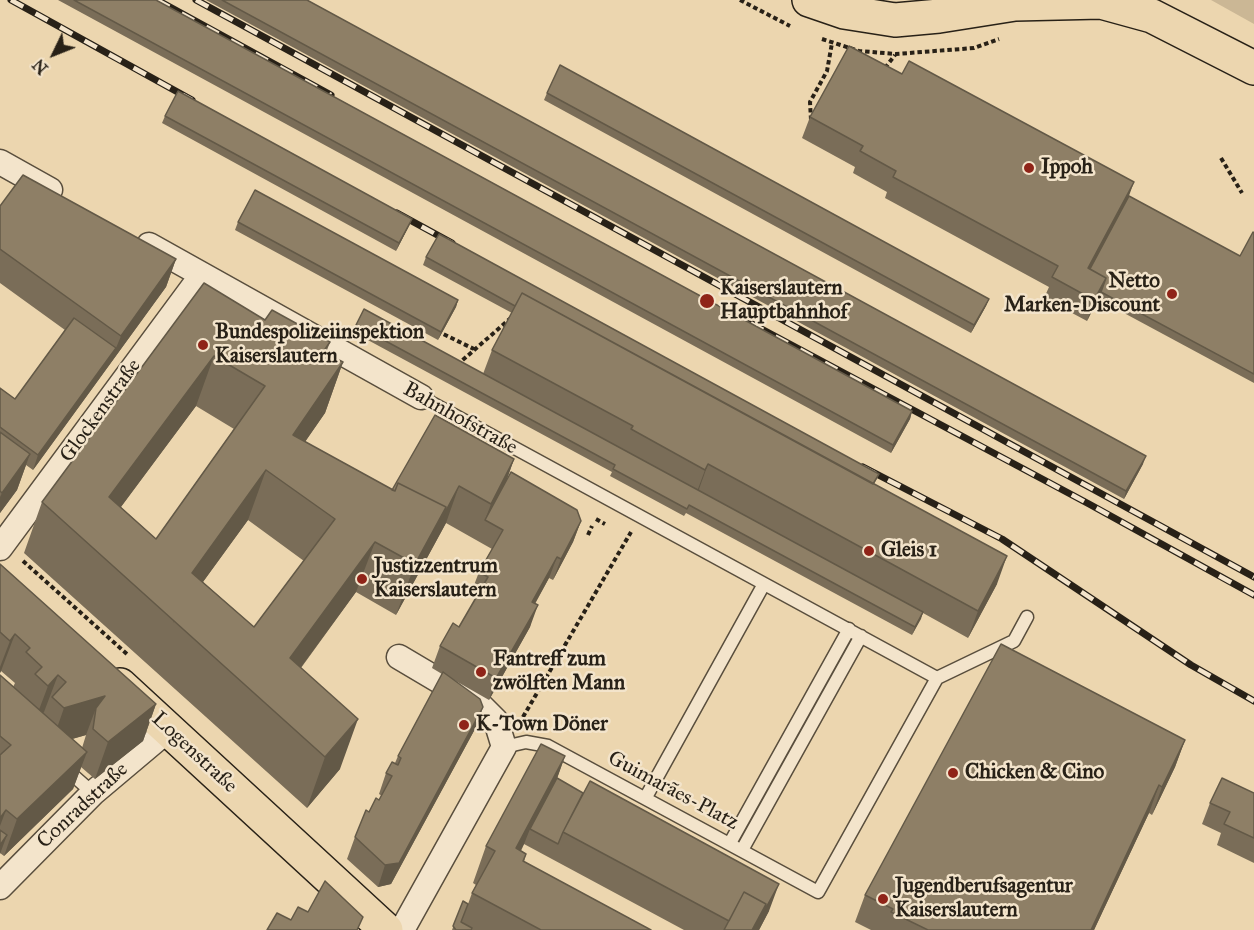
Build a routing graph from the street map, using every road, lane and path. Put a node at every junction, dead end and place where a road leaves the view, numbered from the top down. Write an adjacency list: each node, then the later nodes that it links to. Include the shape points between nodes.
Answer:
1 (740, 0): 2 (path)
2 (801, 13): 7 (main road, via 844,12 895,20 1014,4 1101,2 1152,16)
3 (1008, 35): 6 (path, via 975,48)
4 (812, 36): 5 (path)
5 (832, 43): 6 (path, via 877,54); 9 (path, via 826,71 810,102)
6 (896, 54): 8 (path)
7 (1254, 68)
8 (878, 76)
9 (811, 121)
10 (1221, 158): 12 (path)
11 (0, 162): 13 (street)
12 (1242, 193)
13 (71, 202)
14 (131, 235): 15 (street, Bahnhofstraße)
15 (202, 275): 19 (street, Bahnhofstraße); 25 (street, Glockenstraße)
16 (520, 321): 18 (path, via 511,316)
17 (435, 330): 18 (path)
18 (474, 349): 19 (path)
19 (421, 397): 20 (lane, Bahnhofstraße)
20 (640, 517): 26 (lane, Bahnhofstraße); 33 (path)
21 (596, 519): 22 (path)
22 (605, 524)
23 (592, 526): 24 (path)
24 (588, 535)
25 (0, 548)
26 (764, 584): 28 (lane); 38 (lane)
27 (1027, 617): 32 (lane, via 1014,641)
28 (849, 629): 29 (lane); 39 (lane)
29 (861, 636): 32 (lane); 40 (lane)
30 (399, 657): 35 (street, via 480,705 496,721)
31 (98, 666): 34 (main road, Logenstraße)
32 (937, 678): 40 (lane, Guimarães-Platz, via 818,892)
33 (524, 715)
34 (169, 729): 37 (street, Conradstraße); 42 (main road, Logenstraße)
35 (504, 747): 38 (lane, Guimarães-Platz, via 525,742 548,746); 43 (street)
36 (59, 764): 37 (lane)
37 (93, 793): 41 (street, Conradstraße)
38 (646, 797): 39 (lane, Guimarães-Platz)
39 (730, 843): 40 (lane, Guimarães-Platz)
40 (742, 850)
41 (0, 887)
42 (386, 930)
43 (402, 930)

